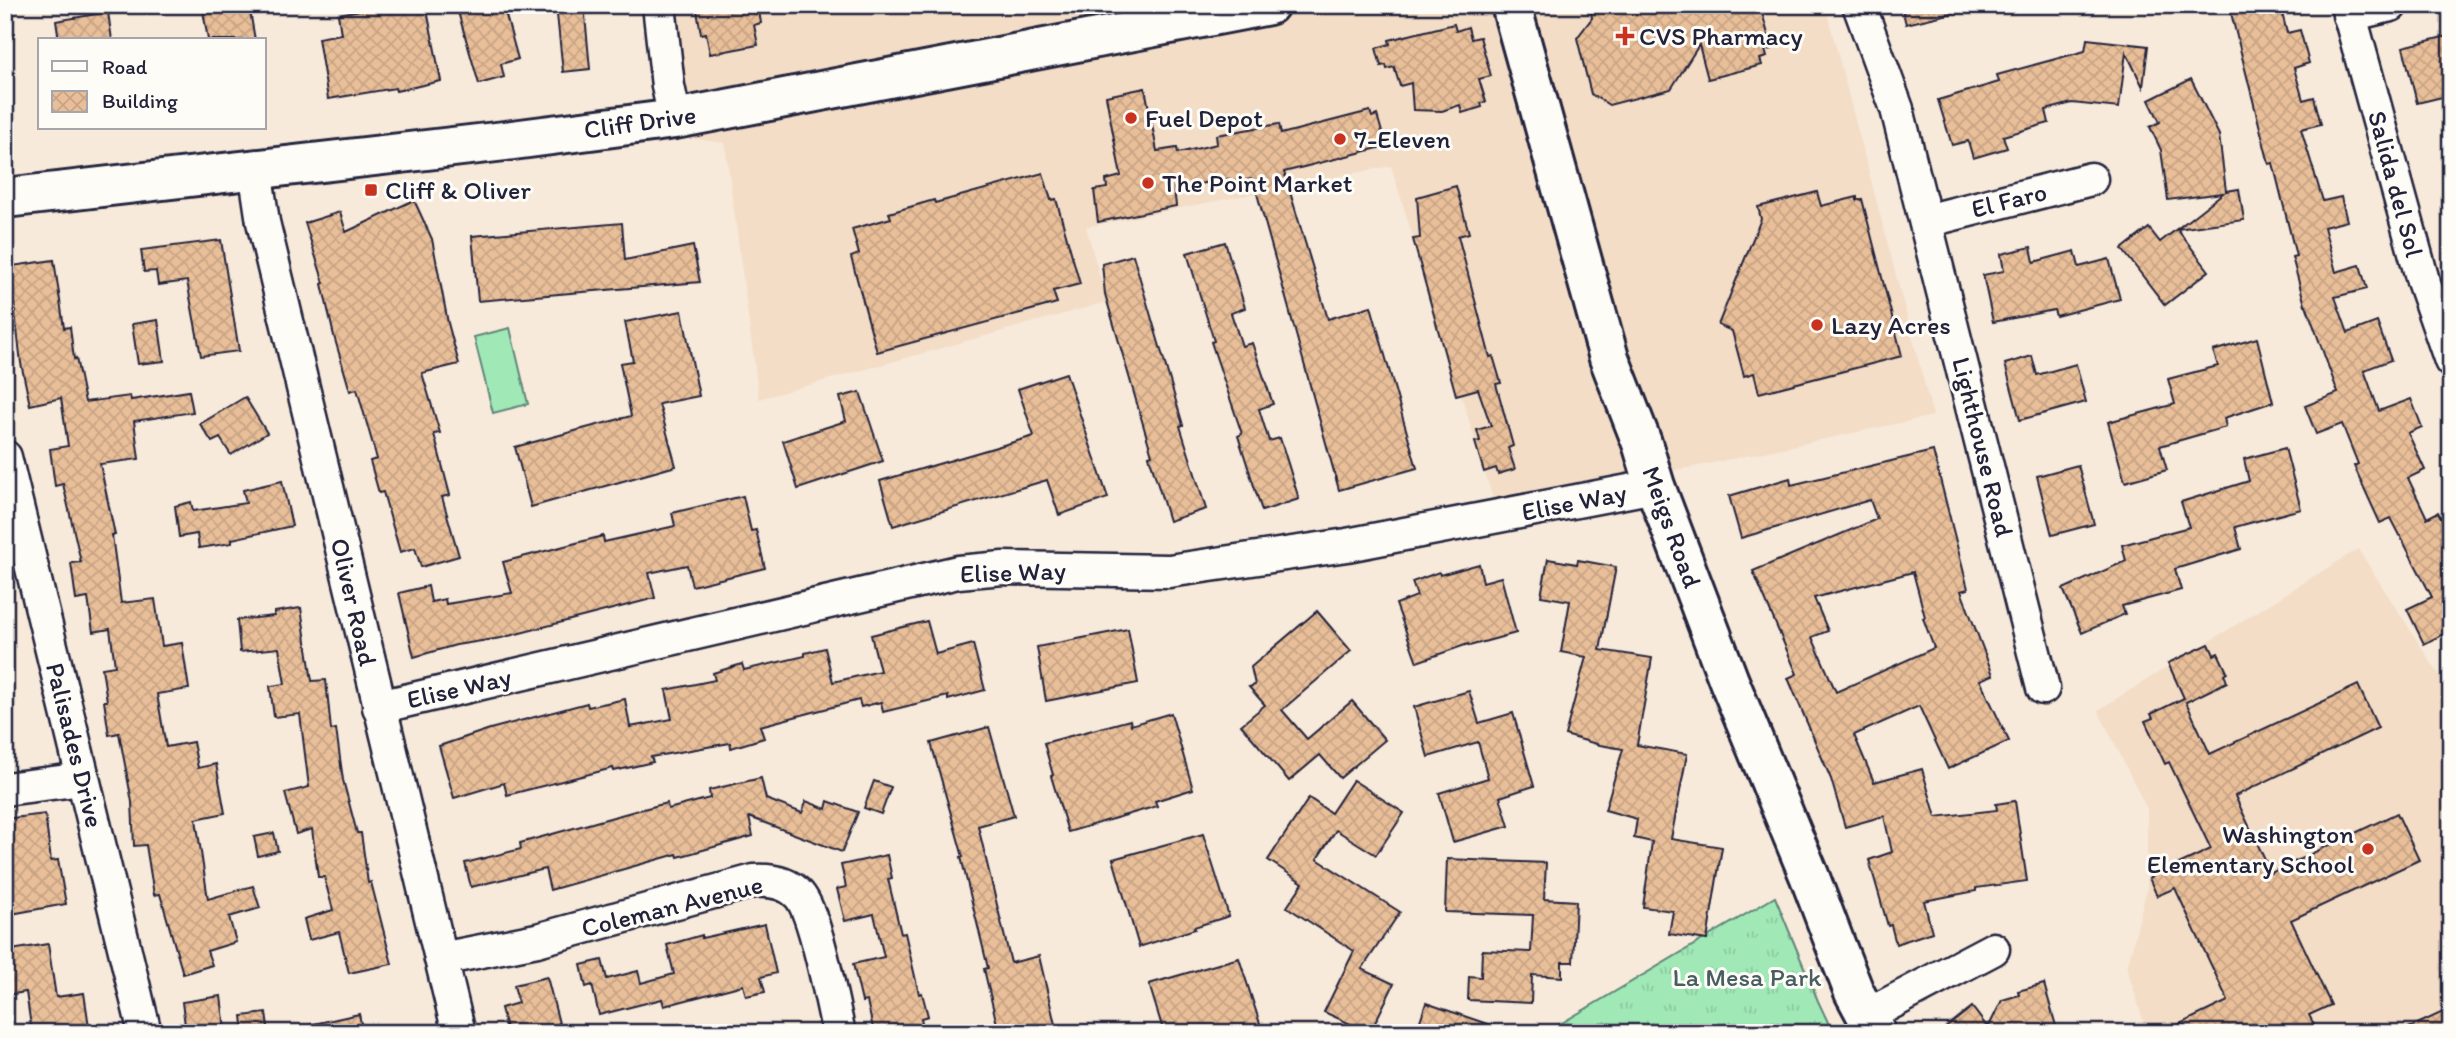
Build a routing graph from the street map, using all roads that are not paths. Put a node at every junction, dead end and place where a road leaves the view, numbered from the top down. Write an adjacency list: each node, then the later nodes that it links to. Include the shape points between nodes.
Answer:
1 (659, 5): 7 (street)
2 (1269, 5): 7 (main road, Cliff Drive)
3 (1511, 5): 14 (main road, Meigs Road, via 1609,358)
4 (1859, 5): 11 (street, Lighthouse Road, via 1897,109)
5 (2391, 5): 6 (street)
6 (2348, 10): 12 (street, Salida del Sol, via 2423,281)
7 (675, 119): 8 (main road, Cliff Drive)
8 (255, 169): 10 (main road, Cliff Drive); 16 (street, Oliver Road, via 263,222)
9 (2091, 179): 11 (street, El Faro)
10 (5, 198)
11 (1926, 221): 15 (street, Lighthouse Road)
12 (2451, 361)
13 (7, 475): 17 (street, Palisades Drive)
14 (1655, 486): 16 (street, Elise Way, via 1347,545 1169,571 1003,568 958,572); 21 (main road, Meigs Road, via 1729,681)
15 (2043, 688)
16 (379, 707): 20 (street, Oliver Road)
17 (83, 779): 18 (street); 22 (street, Palisades Drive)
18 (5, 789)
19 (1993, 948): 21 (street)
20 (441, 959): 23 (street, Oliver Road); 24 (street, Coleman Avenue, via 537,940 754,881 778,882 790,887 806,905)
21 (1871, 1024)
22 (145, 1033)
23 (459, 1033)
24 (839, 1033)

